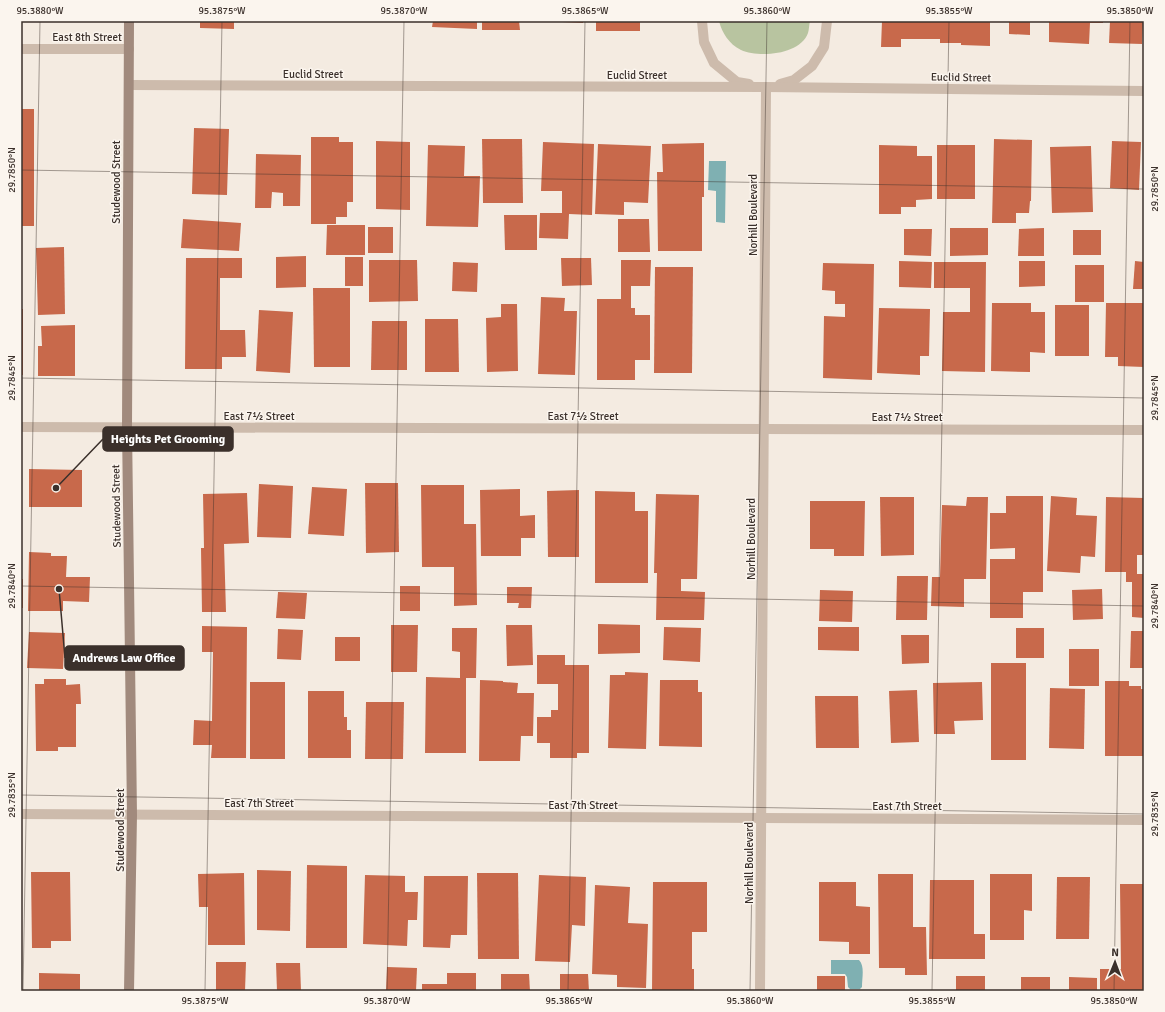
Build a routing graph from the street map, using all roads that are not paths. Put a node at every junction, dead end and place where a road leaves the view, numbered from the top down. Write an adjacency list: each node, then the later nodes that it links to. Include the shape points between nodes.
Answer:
1 (129, 21): 5 (main road, Studewood Street)
2 (702, 21): 7 (street, via 704,42 714,63 737,82)
3 (827, 21): 7 (street, via 824,47 812,66 794,80)
4 (21, 48): 5 (street, East 8th Street)
5 (129, 49): 6 (main road, Studewood Street)
6 (129, 85): 7 (street, Euclid Street); 10 (main road, Studewood Street)
7 (766, 88): 8 (street, Euclid Street); 11 (street, Norhill Boulevard)
8 (1144, 91)
9 (21, 427): 10 (street, East 7½ Street)
10 (127, 428): 11 (street, East 7½ Street); 14 (main road, Studewood Street)
11 (764, 429): 12 (street, East 7½ Street); 15 (street, Norhill Boulevard)
12 (1144, 430)
13 (21, 814): 14 (street, East 7th Street)
14 (132, 814): 15 (street, East 7th Street); 17 (main road, Studewood Street)
15 (762, 818): 16 (street, East 7th Street); 18 (street, Norhill Boulevard)
16 (1144, 820)
17 (129, 991)
18 (760, 991)

